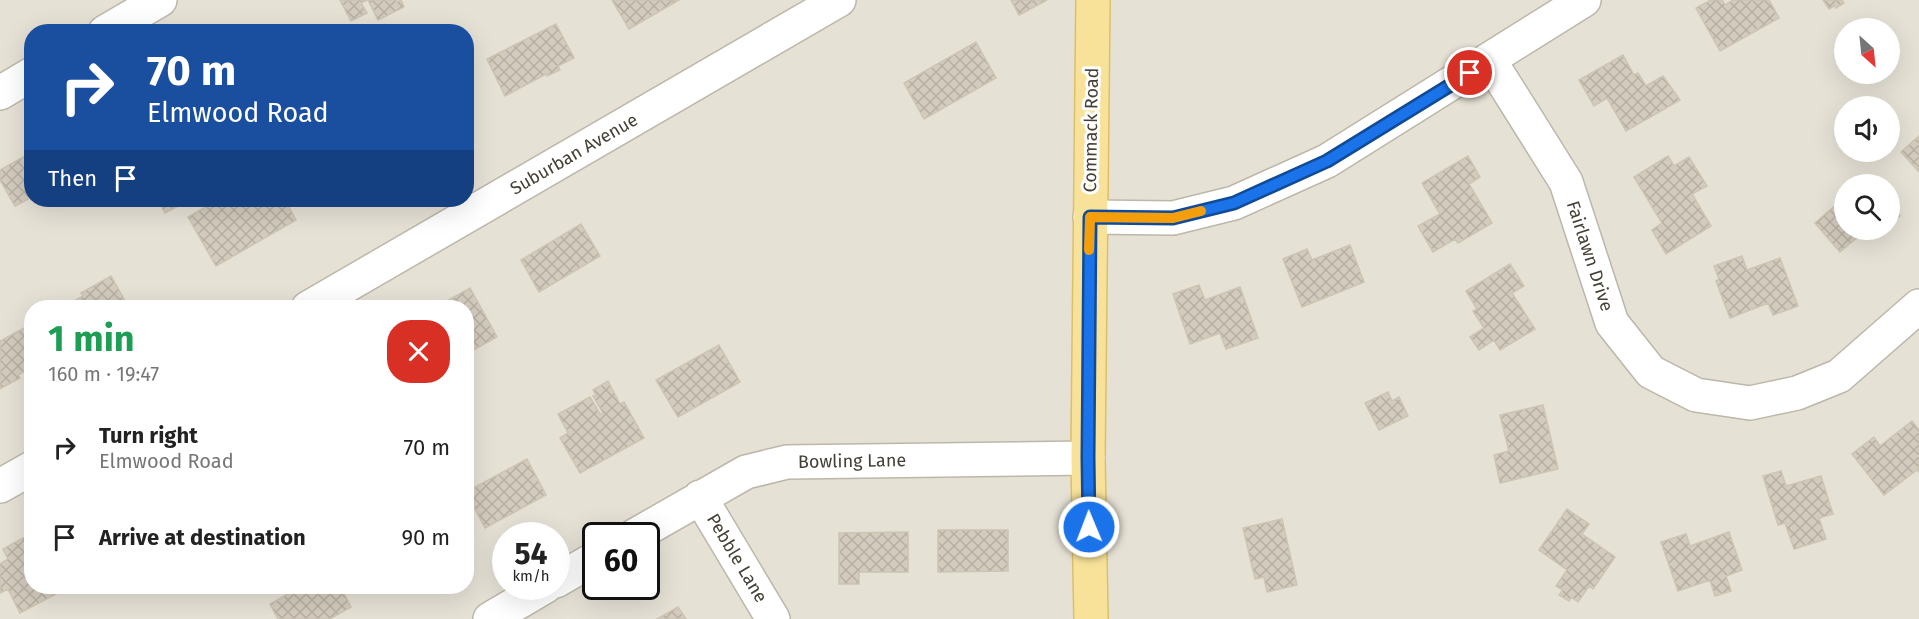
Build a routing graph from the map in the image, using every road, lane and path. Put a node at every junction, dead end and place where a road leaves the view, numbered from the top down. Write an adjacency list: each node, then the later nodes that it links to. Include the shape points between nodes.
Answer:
1 (160, 0): 5 (street)
2 (839, 0): 10 (street, Suburban Avenue)
3 (1093, 0): 9 (main road, Commack Road)
4 (1584, 0): 6 (street)
5 (119, 24)
6 (1490, 61): 9 (street, via 1327,161 1234,203 1173,218); 11 (street, Fairlawn Drive, via 1566,182 1612,323 1651,372 1696,395 1750,403 1797,393 1839,376)
7 (24, 80): 8 (street)
8 (0, 93)
9 (1090, 217): 12 (main road, Commack Road)
10 (322, 300)
11 (1919, 306)
12 (1088, 458): 15 (street, Bowling Lane, via 787,462 746,472); 20 (main road, Commack Road)
13 (24, 472): 14 (street)
14 (0, 486)
15 (700, 497): 16 (street, Bowling Lane); 19 (street, Pebble Lane)
16 (658, 522)
17 (522, 600): 18 (street)
18 (490, 619)
19 (773, 619)
20 (1091, 619)

